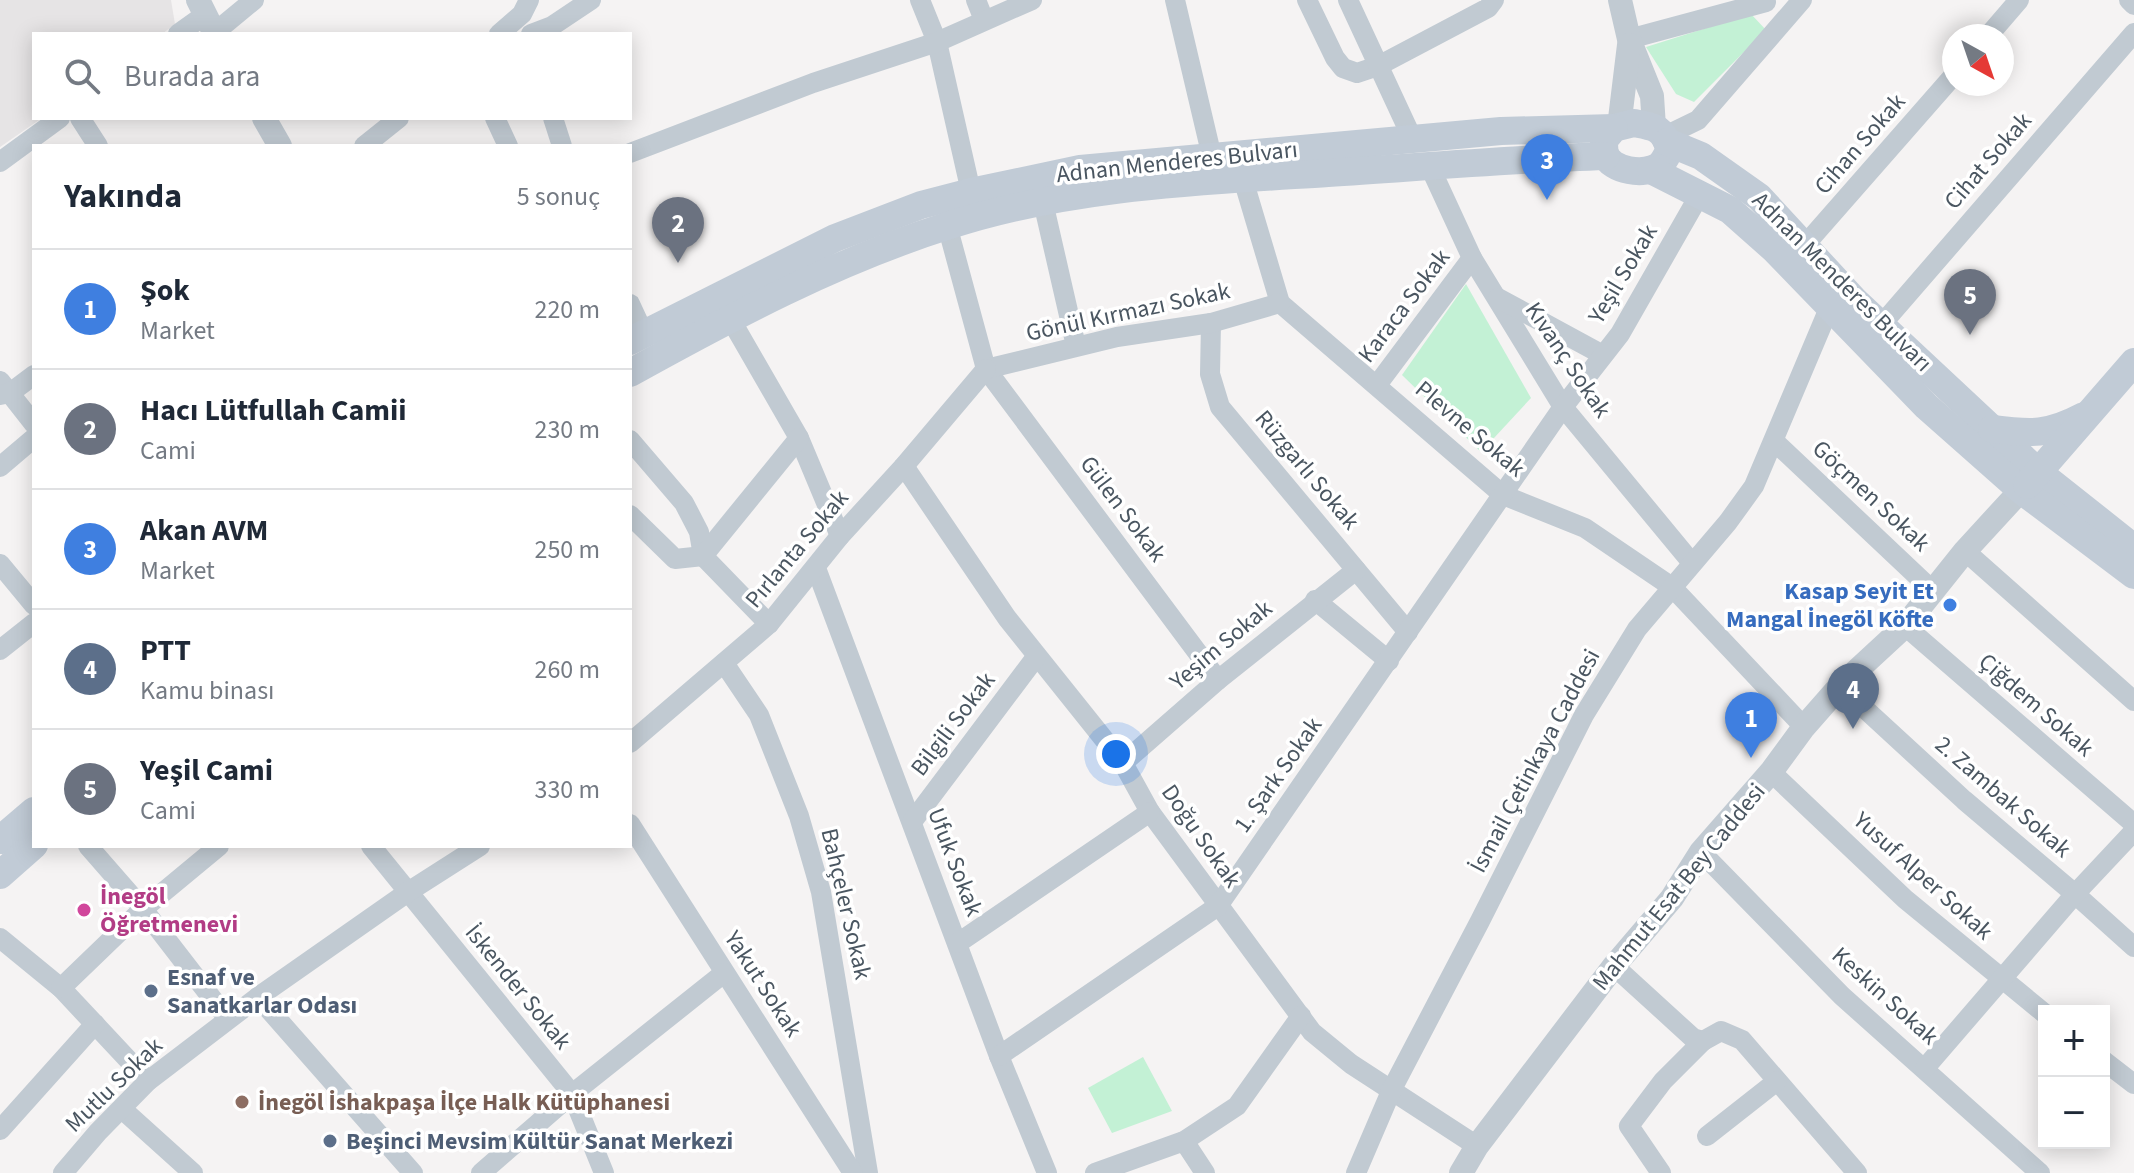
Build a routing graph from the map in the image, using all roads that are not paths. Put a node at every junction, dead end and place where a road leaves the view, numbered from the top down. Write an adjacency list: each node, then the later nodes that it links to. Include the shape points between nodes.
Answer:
1 (254, 0): 16 (street)
2 (591, 0): 17 (street, via 552,26)
3 (920, 0): 25 (street)
4 (976, 0): 18 (street)
5 (1032, 0): 18 (street)
6 (1175, 0): 44 (street)
7 (1307, 0): 26 (street, via 1338,64 1357,73)
8 (1348, 0): 26 (street)
9 (1494, 0): 26 (street)
10 (1620, 0): 24 (street)
11 (1802, 0): 19 (street)
12 (2019, 0): 20 (street)
13 (2129, 0): 15 (street)
14 (1766, 1): 19 (street); 24 (street)
15 (2134, 5)
16 (208, 20): 21 (street)
17 (527, 20): 22 (street)
18 (984, 20): 25 (street)
19 (1781, 24): 35 (street, via 1698,120)
20 (1998, 24)
21 (182, 32)
22 (503, 32)
23 (2134, 33): 61 (street, Cihat Sokak)
24 (1629, 39): 34 (street); 35 (street)
25 (937, 42): 42 (street); 49 (street)
26 (1378, 66): 36 (street)
27 (1942, 89): 53 (street, Cihan Sokak)
28 (57, 120): 45 (street)
29 (81, 120): 37 (street)
30 (265, 120): 38 (street)
31 (396, 120): 39 (street)
32 (496, 120): 40 (street)
33 (554, 120): 41 (street)
34 (1617, 127): 35 (main road, via 1634,123); 36 (main road, Adnan Menderes Bulvarı); 43 (main road, via 1604,140)
35 (1662, 135): 47 (main road, via 1670,149 1661,166); 53 (main road, Adnan Menderes Bulvarı, via 1759,197)
36 (1413, 140): 44 (main road, Adnan Menderes Bulvarı)
37 (97, 144)
38 (279, 144)
39 (366, 144)
40 (507, 144)
41 (561, 144)
42 (632, 152)
43 (1606, 156): 46 (main road, Adnan Menderes Bulvarı); 47 (main road, via 1629,170)
44 (1212, 157): 49 (main road, Adnan Menderes Bulvarı, via 1080,169)
45 (0, 162)
46 (1430, 167): 48 (main road, Adnan Menderes Bulvarı); 54 (street, Kıvanç Sokak)
47 (1651, 170): 50 (main road, Adnan Menderes Bulvarı)
48 (1243, 179): 51 (main road, Adnan Menderes Bulvarı); 56 (street)
49 (971, 192): 62 (main road, Adnan Menderes Bulvarı, via 835,238)
50 (1700, 194): 57 (main road, Adnan Menderes Bulvarı, via 1730,210); 64 (street, Yeşil Sokak)
51 (1043, 202): 52 (main road, Adnan Menderes Bulvarı); 63 (street)
52 (947, 225): 59 (main road, Adnan Menderes Bulvarı, via 854,259); 66 (street)
53 (1804, 246): 61 (main road, Adnan Menderes Bulvarı)
54 (1472, 258): 55 (street, Kıvanç Sokak); 69 (street, Karaca Sokak)
55 (1495, 297): 64 (street); 71 (street, Kıvanç Sokak)
56 (1280, 303): 60 (street, Gönül Kırmazı Sokak); 69 (street, Plevne Sokak)
57 (1830, 306): 77 (street, İsmail Çetinkaya Caddesi); 81 (main road, Adnan Menderes Bulvarı, via 1926,406)
58 (632, 313): 62 (street)
59 (731, 320): 67 (main road, Adnan Menderes Bulvarı); 75 (street)
60 (1211, 323): 63 (street, Gönül Kırmazı Sokak); 91 (street, Rüzgarlı Sokak, via 1210,374 1220,407)
61 (1882, 324): 74 (main road, Adnan Menderes Bulvarı)
62 (637, 337)
63 (1076, 346): 66 (street, Gönül Kırmazı Sokak)
64 (1603, 355): 71 (street, Yeşil Sokak)
65 (2134, 362): 72 (main road, Mahmut Esat Bey Caddesi)
66 (986, 369): 79 (street, Pırlanta Sokak); 105 (street, Gülen Sokak)
67 (632, 372)
68 (32, 376): 70 (street)
69 (1377, 385): 82 (street, Plevne Sokak)
70 (3, 390): 73 (street)
71 (1563, 407): 82 (street, Yeşil Sokak); 88 (street, Kıvanç Sokak)
72 (2088, 414): 74 (main road, via 2059,429); 81 (main road, Mahmut Esat Bey Caddesi)
73 (32, 422)
74 (1992, 429): 81 (main road, Adnan Menderes Bulvarı)
75 (799, 438): 84 (street); 87 (street)
76 (32, 440): 80 (street)
77 (1774, 441): 88 (street, İsmail Çetinkaya Caddesi, via 1754,486); 94 (street, Göçmen Sokak)
78 (632, 442): 87 (street, via 684,503 699,532)
79 (904, 466): 84 (street, Pırlanta Sokak); 102 (street, Doğu Sokak)
80 (0, 467)
81 (2030, 481): 85 (main road); 86 (street, Mahmut Esat Bey Caddesi); 92 (main road)
82 (1503, 495): 93 (street, Plevne Sokak, via 1585,528); 100 (street, 1. Şark Sokak)
83 (632, 517): 87 (street, via 675,559)
84 (840, 536): 90 (street, Pırlanta Sokak)
85 (2134, 548)
86 (1965, 551): 94 (street, Mahmut Esat Bey Caddesi); 107 (street)
87 (703, 556): 97 (street)
88 (1692, 563): 93 (street, İsmail Çetinkaya Caddesi)
89 (0, 564): 96 (street)
90 (816, 568): 97 (street, Pırlanta Sokak); 113 (street, Ufuk Sokak)
91 (1356, 570): 95 (street, Yeşim Sokak); 100 (street, Rüzgarlı Sokak)
92 (2134, 575)
93 (1672, 587): 108 (street, Plevne Sokak); 147 (street, İsmail Çetinkaya Caddesi, via 1637,629 1584,715)
94 (1932, 590): 99 (street, Mahmut Esat Bey Caddesi)
95 (1315, 600): 103 (street); 105 (street, Yeşim Sokak)
96 (32, 603)
97 (769, 624): 104 (street, Pırlanta Sokak)
98 (32, 625): 101 (street)
99 (1905, 626): 106 (street, Mahmut Esat Bey Caddesi); 114 (street, Çiğdem Sokak)
100 (1408, 632): 103 (street, 1. Şark Sokak)
101 (0, 650)
102 (1036, 657): 110 (street, Doğu Sokak); 113 (street, Bilgili Sokak)
103 (1389, 661): 126 (street, 1. Şark Sokak)
104 (724, 663): 109 (street, Pırlanta Sokak); 161 (street, Bahçeler Sokak, via 759,715 799,816 821,892)
105 (1218, 680): 110 (street, Yeşim Sokak)
106 (1840, 686): 108 (street, Mahmut Esat Bey Caddesi); 125 (street, 2. Zambak Sokak)
107 (2134, 701)
108 (1804, 727): 111 (street, Mahmut Esat Bey Caddesi)
109 (632, 741)
110 (1123, 763): 112 (street, Doğu Sokak)
111 (1771, 772): 122 (street, Mahmut Esat Bey Caddesi); 133 (street, Yusuf Alper Sokak, via 1905,899)
112 (1150, 812): 126 (street, Doğu Sokak); 129 (street)
113 (912, 822): 129 (street, Ufuk Sokak)
114 (2134, 824)
115 (16, 827): 123 (main road)
116 (632, 827): 132 (street, Yakut Sokak)
117 (2134, 831): 125 (street)
118 (90, 848): 127 (street)
119 (217, 848): 127 (street)
120 (373, 848): 124 (street, İskender Sokak)
121 (477, 848): 124 (street, Mutlu Sokak)
122 (1701, 852): 131 (street, Mahmut Esat Bey Caddesi, via 1672,898); 143 (street, Keskin Sokak, via 1842,996)
123 (0, 875)
124 (408, 892): 135 (street, Mutlu Sokak); 148 (street, İskender Sokak)
125 (2075, 894): 130 (street, 2. Zambak Sokak); 133 (street)
126 (1218, 906): 137 (street, Doğu Sokak); 141 (street, 1. Şark Sokak)
127 (143, 909): 134 (street); 138 (street)
128 (0, 938): 134 (street)
129 (958, 943): 141 (street, Ufuk Sokak)
130 (2134, 947)
131 (1614, 966): 140 (street, via 1693,1038); 153 (street, Mahmut Esat Bey Caddesi)
132 (724, 973): 148 (street); 160 (street, Yakut Sokak)
133 (2001, 980): 136 (street, Yusuf Alper Sokak); 143 (street)
134 (61, 988): 139 (street)
135 (258, 997): 138 (street, Mutlu Sokak); 157 (street)
136 (2038, 1008)
137 (1301, 1016): 147 (street, Doğu Sokak, via 1351,1064); 152 (street, via 1237,1106)
138 (228, 1019): 144 (street, Mutlu Sokak)
139 (95, 1024): 144 (street); 150 (street)
140 (1703, 1041): 145 (street, via 1721,1031 1742,1040); 167 (street, via 1629,1126)
141 (999, 1056): 162 (street, Ufuk Sokak)
142 (2110, 1066): 146 (street)
143 (1925, 1068): 169 (street, Keskin Sokak)
144 (148, 1081): 149 (street, Mutlu Sokak)
145 (1777, 1081): 151 (street); 168 (street)
146 (2134, 1084)
147 (1392, 1089): 153 (street, Doğu Sokak); 165 (street, İsmail Çetinkaya Caddesi)
148 (572, 1094): 158 (street); 159 (street, İskender Sokak)
149 (122, 1109): 155 (street, Mutlu Sokak); 156 (street)
150 (0, 1130)
151 (1707, 1136)
152 (1184, 1141): 154 (street); 164 (street)
153 (1477, 1146): 166 (street, Mahmut Esat Bey Caddesi)
154 (1126, 1168): 163 (street)
155 (63, 1173)
156 (193, 1173)
157 (413, 1173)
158 (481, 1173)
159 (604, 1173)
160 (853, 1173)
161 (868, 1173)
162 (1047, 1173)
163 (1095, 1173)
164 (1205, 1173)
165 (1356, 1173)
166 (1461, 1173)
167 (1661, 1173)
168 (1857, 1173)
169 (2040, 1173)

